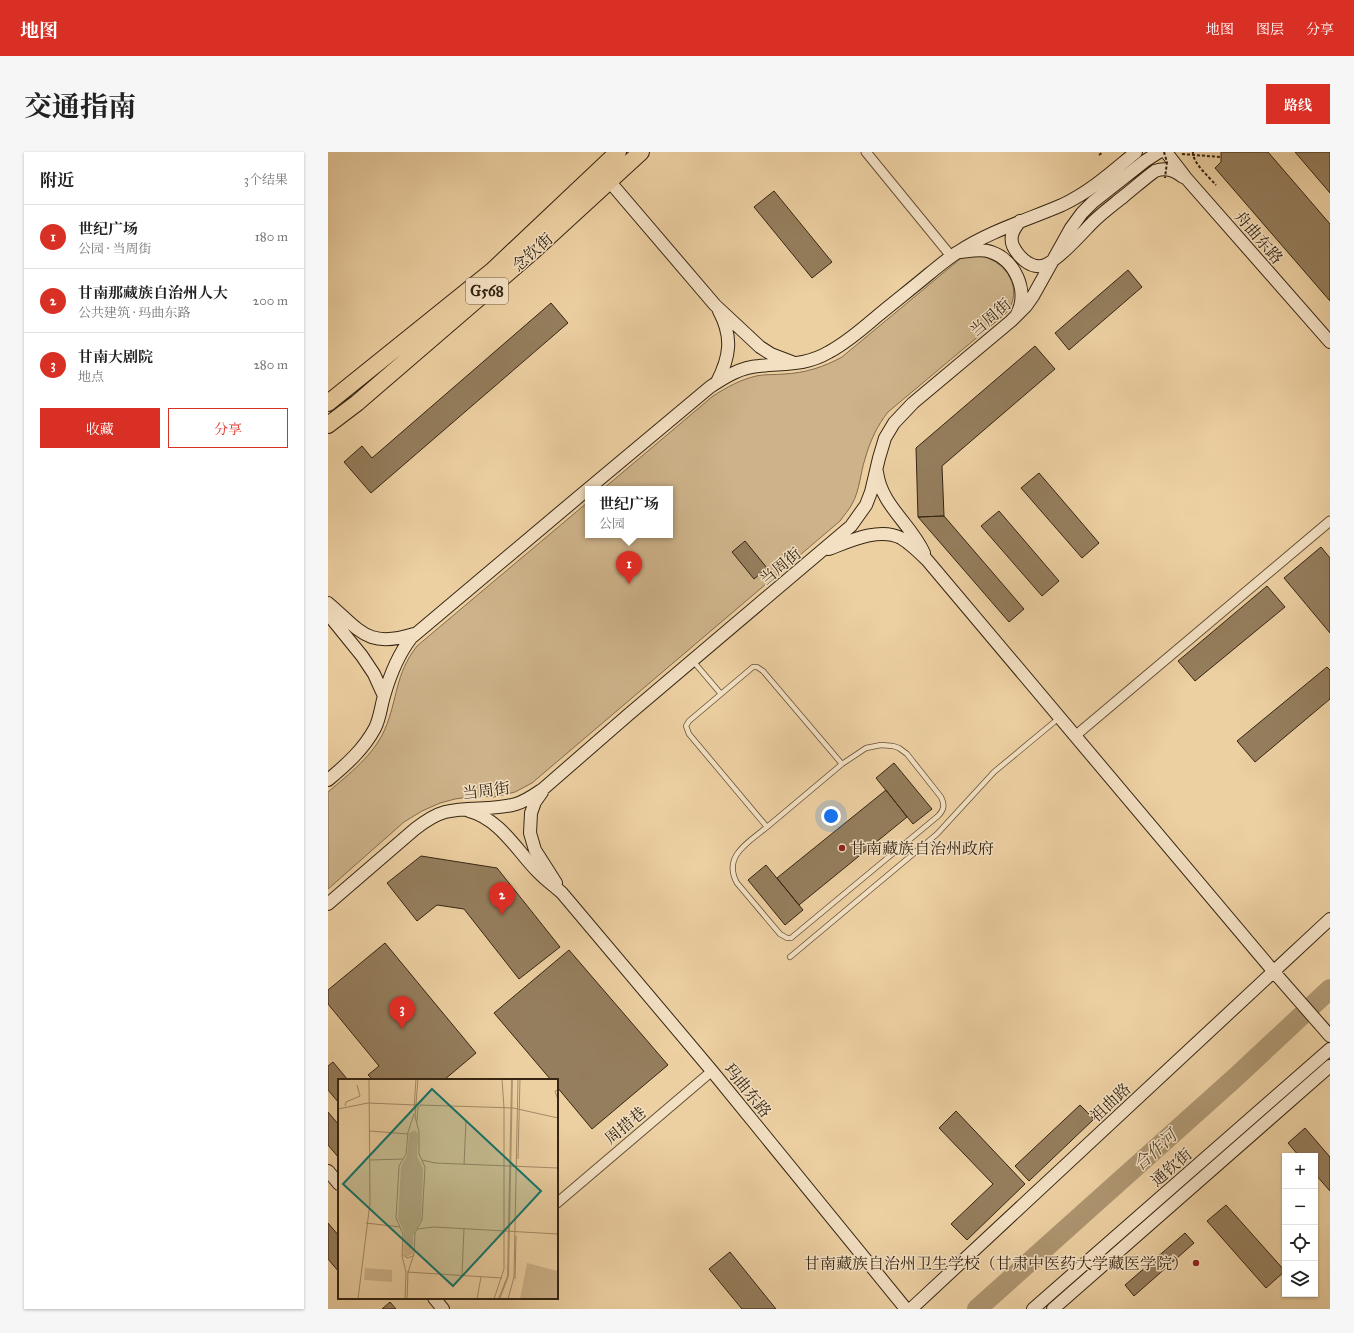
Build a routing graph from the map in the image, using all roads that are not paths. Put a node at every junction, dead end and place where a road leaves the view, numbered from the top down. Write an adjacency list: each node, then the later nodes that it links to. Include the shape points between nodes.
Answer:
1 (618, 152): 7 (highway, 念钦街 / G568)
2 (641, 152): 7 (highway, 念钦街 / G568)
3 (866, 152): 10 (street)
4 (1136, 152): 9 (main road, via 1083,194)
5 (1159, 152): 11 (main road, 当周街, via 1082,213)
6 (1169, 152): 8 (main road, 舟曲东路)
7 (605, 176): 12 (main road); 17 (highway, 念钦街 / G568, via 492,272); 18 (highway, 念钦街 / G568, via 531,253)
8 (1186, 178): 11 (main road, via 1170,170 1155,171); 14 (main road, 舟曲东路)
9 (1020, 221): 10 (main road); 11 (main road, via 1011,236 1012,244 1019,256 1027,262 1041,266)
10 (954, 254): 13 (main road, via 976,250 990,251 1002,257 1011,266 1019,279 1022,293 1018,313); 15 (main road, via 845,342 829,352)
11 (1054, 258): 13 (main road, 当周街, via 1030,301)
12 (715, 305): 15 (main road, via 760,347 771,354); 16 (main road, via 729,338 727,356)
13 (1011, 321): 19 (main road, 当周街, via 913,403 894,423 885,438)
14 (1330, 342)
15 (797, 363): 16 (main road, via 747,368)
16 (716, 383): 20 (main road)
17 (328, 403)
18 (328, 425)
19 (877, 464): 23 (main road, 当周街, via 871,492 859,515 851,526); 24 (main road, via 879,482 885,497 918,541)
20 (592, 486)
21 (585, 492): 27 (main road)
22 (1330, 521): 32 (street)
23 (823, 551): 24 (main road, via 857,539 890,534 901,538); 28 (main road, 当周街)
24 (927, 560): 31 (main road)
25 (328, 603): 27 (main road, via 353,626 372,637 391,640)
26 (328, 614): 30 (main road, via 362,656)
27 (415, 634): 30 (main road, via 403,648)
28 (693, 661): 29 (lane); 35 (main road, 当周街)
29 (721, 694): 33 (lane, via 754,667 760,668); 37 (lane, via 689,721 687,730)
30 (384, 696): 34 (main road, via 369,738 359,752)
31 (1059, 717): 32 (main road); 41 (lane, via 994,772 937,834)
32 (1075, 736): 42 (main road)
33 (842, 764): 37 (lane); 37 (lane, via 871,746 887,745 898,748 907,754 941,797 944,808 938,816 791,938 780,934 738,883 733,873 737,852)
34 (328, 780)
35 (543, 789): 36 (main road, 当周街, via 516,804 494,808); 38 (main road, via 534,802 530,833 535,850)
36 (460, 809): 38 (main road, via 473,812 492,822 539,873); 39 (main road, 当周街, via 436,816 415,829)
37 (767, 827)
38 (562, 893): 46 (main road, 玛曲东路)
39 (328, 904)
40 (1330, 919): 42 (main road, 祖曲路)
41 (790, 957)
42 (1274, 972): 43 (main road); 51 (main road, 祖曲路)
43 (1330, 1036)
44 (1330, 1048): 52 (main road, 通钦街)
45 (1330, 1066): 53 (main road)
46 (712, 1071): 49 (street, 周措巷); 50 (main road, 玛曲东路)
47 (328, 1171): 48 (main road)
48 (338, 1183)
49 (558, 1202)
50 (906, 1309)
51 (911, 1309)
52 (1033, 1309)
53 (1053, 1309)

